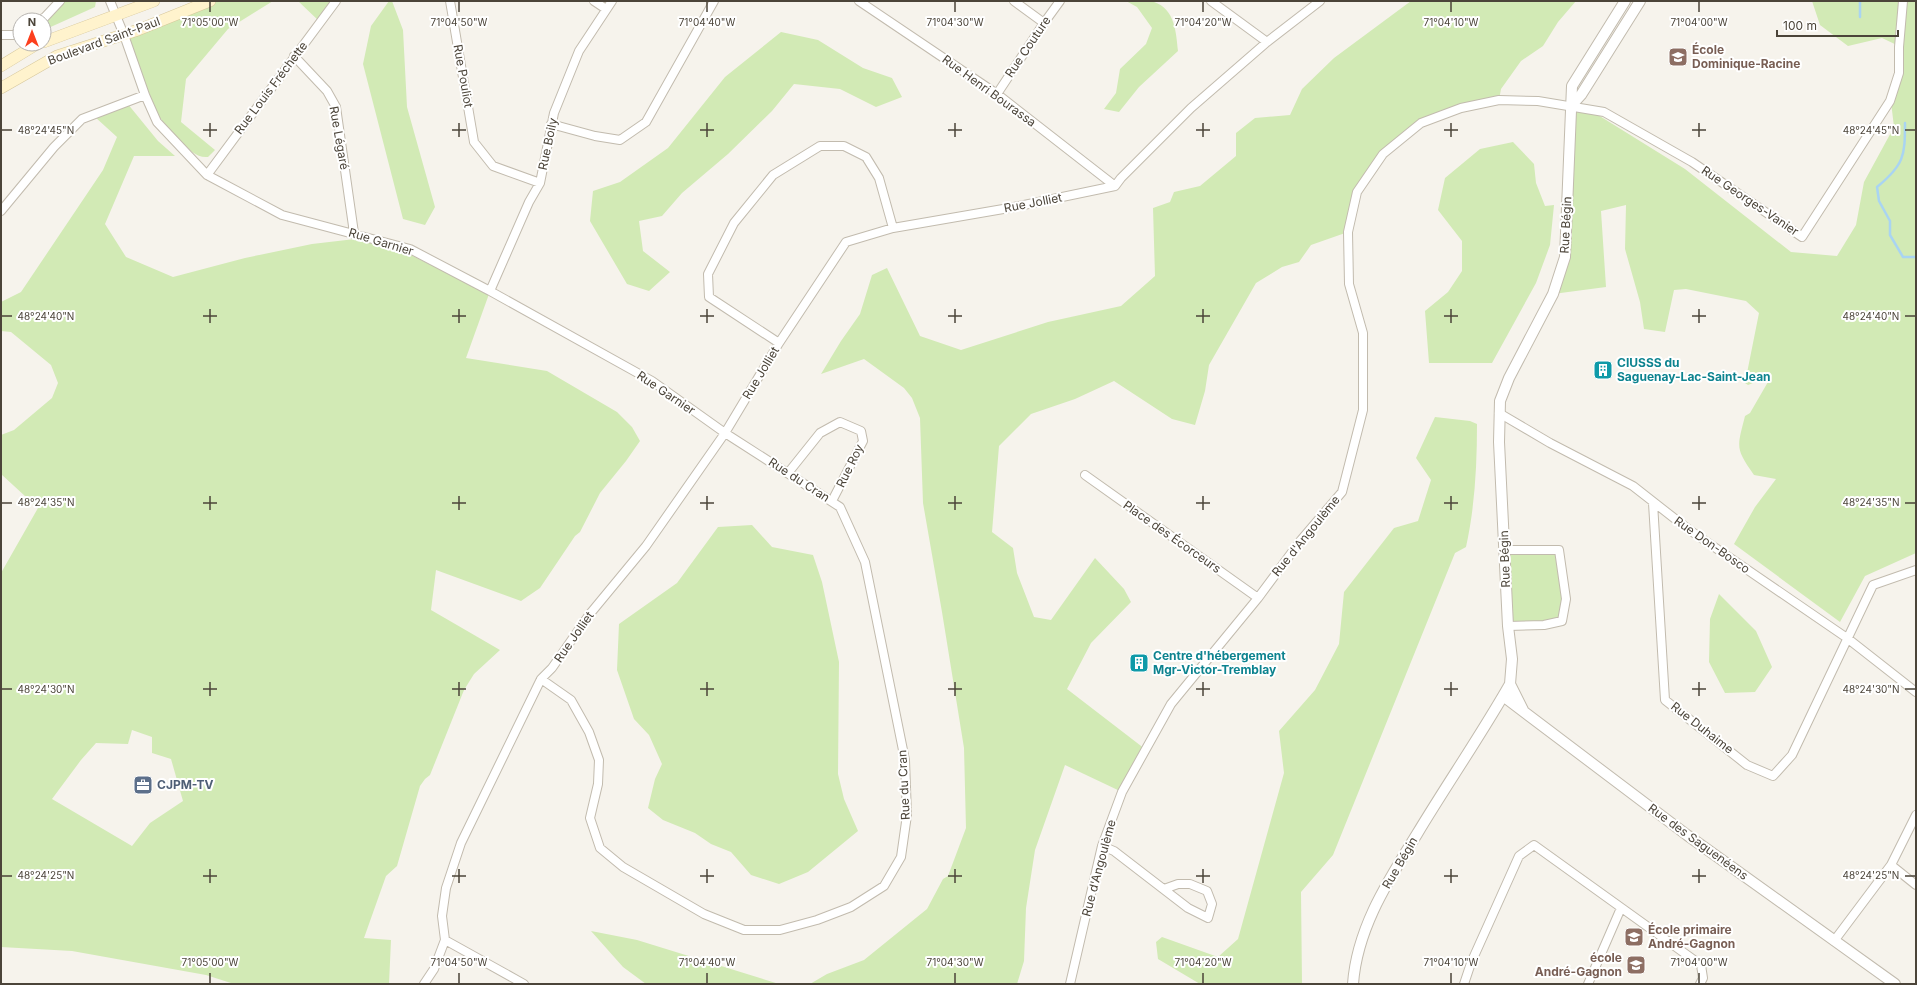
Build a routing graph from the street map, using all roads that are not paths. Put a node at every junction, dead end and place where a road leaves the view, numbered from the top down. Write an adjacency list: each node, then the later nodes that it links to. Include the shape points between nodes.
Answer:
1 (60, 1): 20 (street)
2 (110, 1): 21 (street, Rue Garnier)
3 (154, 1): 21 (main road, Boulevard Saint-Paul)
4 (210, 1): 25 (main road, Boulevard Saint-Paul)
5 (336, 1): 29 (street, Rue Louis Fréchette)
6 (450, 1): 37 (street, Rue Pouliot, via 474,142 493,166)
7 (594, 1): 18 (street)
8 (612, 1): 18 (street, Rue Boily)
9 (714, 1): 35 (street, via 646,122 620,140)
10 (859, 1): 32 (street, Rue Henri Bourassa)
11 (1014, 1): 22 (street)
12 (1060, 1): 22 (street, Rue Couture)
13 (1211, 1): 27 (street)
14 (1320, 1): 27 (street)
15 (1640, 1): 19 (street)
16 (1903, 1): 34 (street, Rue Georges-Vanier, via 1898,47 1899,72 1890,101 1802,237 1692,162 1645,135 1604,112)
17 (1623, 2): 19 (street); 34 (street, Rue Bégin, via 1572,86)
18 (606, 9): 35 (street, Rue Boily, via 580,51)
19 (1634, 10): 34 (street)
20 (50, 12)
21 (116, 15): 25 (street, Rue Garnier); 26 (main road, Boulevard Saint-Paul)
22 (1044, 23): 32 (street, Rue Couture)
23 (1, 35): 24 (street)
24 (12, 35)
25 (126, 38): 31 (main road, Boulevard Saint-Paul, via 56,56); 33 (street, Rue Garnier)
26 (52, 39)
27 (1268, 42): 38 (street, via 1191,108)
28 (24, 52): 30 (main road, Boulevard Saint-Paul)
29 (294, 56): 36 (street, Rue Louis Fréchette); 41 (street, Rue Légaré, via 327,91 336,107)
30 (1, 66)
31 (1, 88)
32 (997, 94): 38 (street, Rue Henri Bourassa)
33 (145, 95): 36 (street, Rue Garnier, via 157,122); 39 (street, via 82,119 54,147)
34 (1571, 106): 44 (street, Rue Bégin, via 1565,257 1553,294 1509,378 1500,401); 52 (street, Rue d'Angoulème, via 1538,101 1499,100 1461,108 1421,123 1383,154 1357,192 1348,232 1349,284 1363,333 1363,410 1342,492 1301,540)
35 (551, 124): 37 (street, Rue Boily)
36 (207, 174): 41 (street, Rue Garnier, via 282,215)
37 (540, 183): 42 (street, Rue Boily)
38 (1115, 186): 40 (street, Rue Jolliet)
39 (1, 211)
40 (893, 228): 43 (street, Rue Jolliet, via 846,242); 43 (street, via 879,178 866,157 844,146 820,146 773,175 734,223 708,274 710,297)
41 (354, 233): 42 (street, Rue Garnier, via 410,249)
42 (490, 291): 45 (street, Rue Garnier, via 652,381)
43 (779, 343): 45 (street, Rue Jolliet)
44 (1499, 413): 49 (street, Rue Don-Bosco, via 1633,486); 50 (street, Rue Bégin)
45 (725, 433): 46 (street, Rue du Cran); 55 (street, Rue Jolliet, via 646,546)
46 (788, 473): 48 (street, Rue du Cran); 48 (street, Rue Roy, via 820,433 840,422 861,431 863,441)
47 (1085, 476): 52 (street, Place des Écorceurs)
48 (832, 501): 55 (street, Rue du Cran, via 840,507 865,562 905,760 907,815 901,857 884,886 851,907 780,930 744,930 704,914 623,867 600,848 590,818 598,784 599,760 589,732 571,700)
49 (1653, 503): 54 (street, Rue Don-Bosco); 54 (street, Rue Duhaime, via 1665,700 1747,764 1774,776 1792,755)
50 (1504, 550): 53 (street, Rue Bégin); 53 (street, via 1559,550 1566,599 1562,621 1544,625)
51 (1916, 570): 54 (street, via 1873,585)
52 (1258, 598): 61 (street, Rue d'Angoulème, via 1171,704 1122,792)
53 (1508, 626): 56 (street, Rue Bégin, via 1512,659)
54 (1847, 638): 57 (street, Rue Don-Bosco)
55 (541, 679): 66 (street, Rue Jolliet, via 461,843 446,888 442,916)
56 (1510, 684): 58 (street, Rue Bégin); 59 (street)
57 (1916, 692)
58 (1502, 696): 59 (street, Rue des Saguenéens); 71 (street, Rue Bégin, via 1376,904 1354,962)
59 (1525, 713): 67 (street, Rue des Saguenéens)
60 (1916, 815): 62 (street)
61 (1102, 846): 64 (street, via 1114,851); 70 (street, Rue d'Angoulème)
62 (1891, 865): 63 (street); 67 (street)
63 (1916, 885)
64 (1164, 888): 64 (street, via 1188,908 1208,918 1212,904 1207,891 1190,884)
65 (1621, 908): 72 (street, via 1534,845 1519,856); 73 (street); 74 (street, via 1701,965 1703,978)
66 (445, 940): 68 (street, Rue Jolliet, via 434,969); 69 (street)
67 (1834, 941): 75 (street, Rue des Saguenéens)
68 (424, 984)
69 (524, 984)
70 (1070, 984)
71 (1353, 984)
72 (1464, 984)
73 (1588, 984)
74 (1700, 984)
75 (1895, 984)

